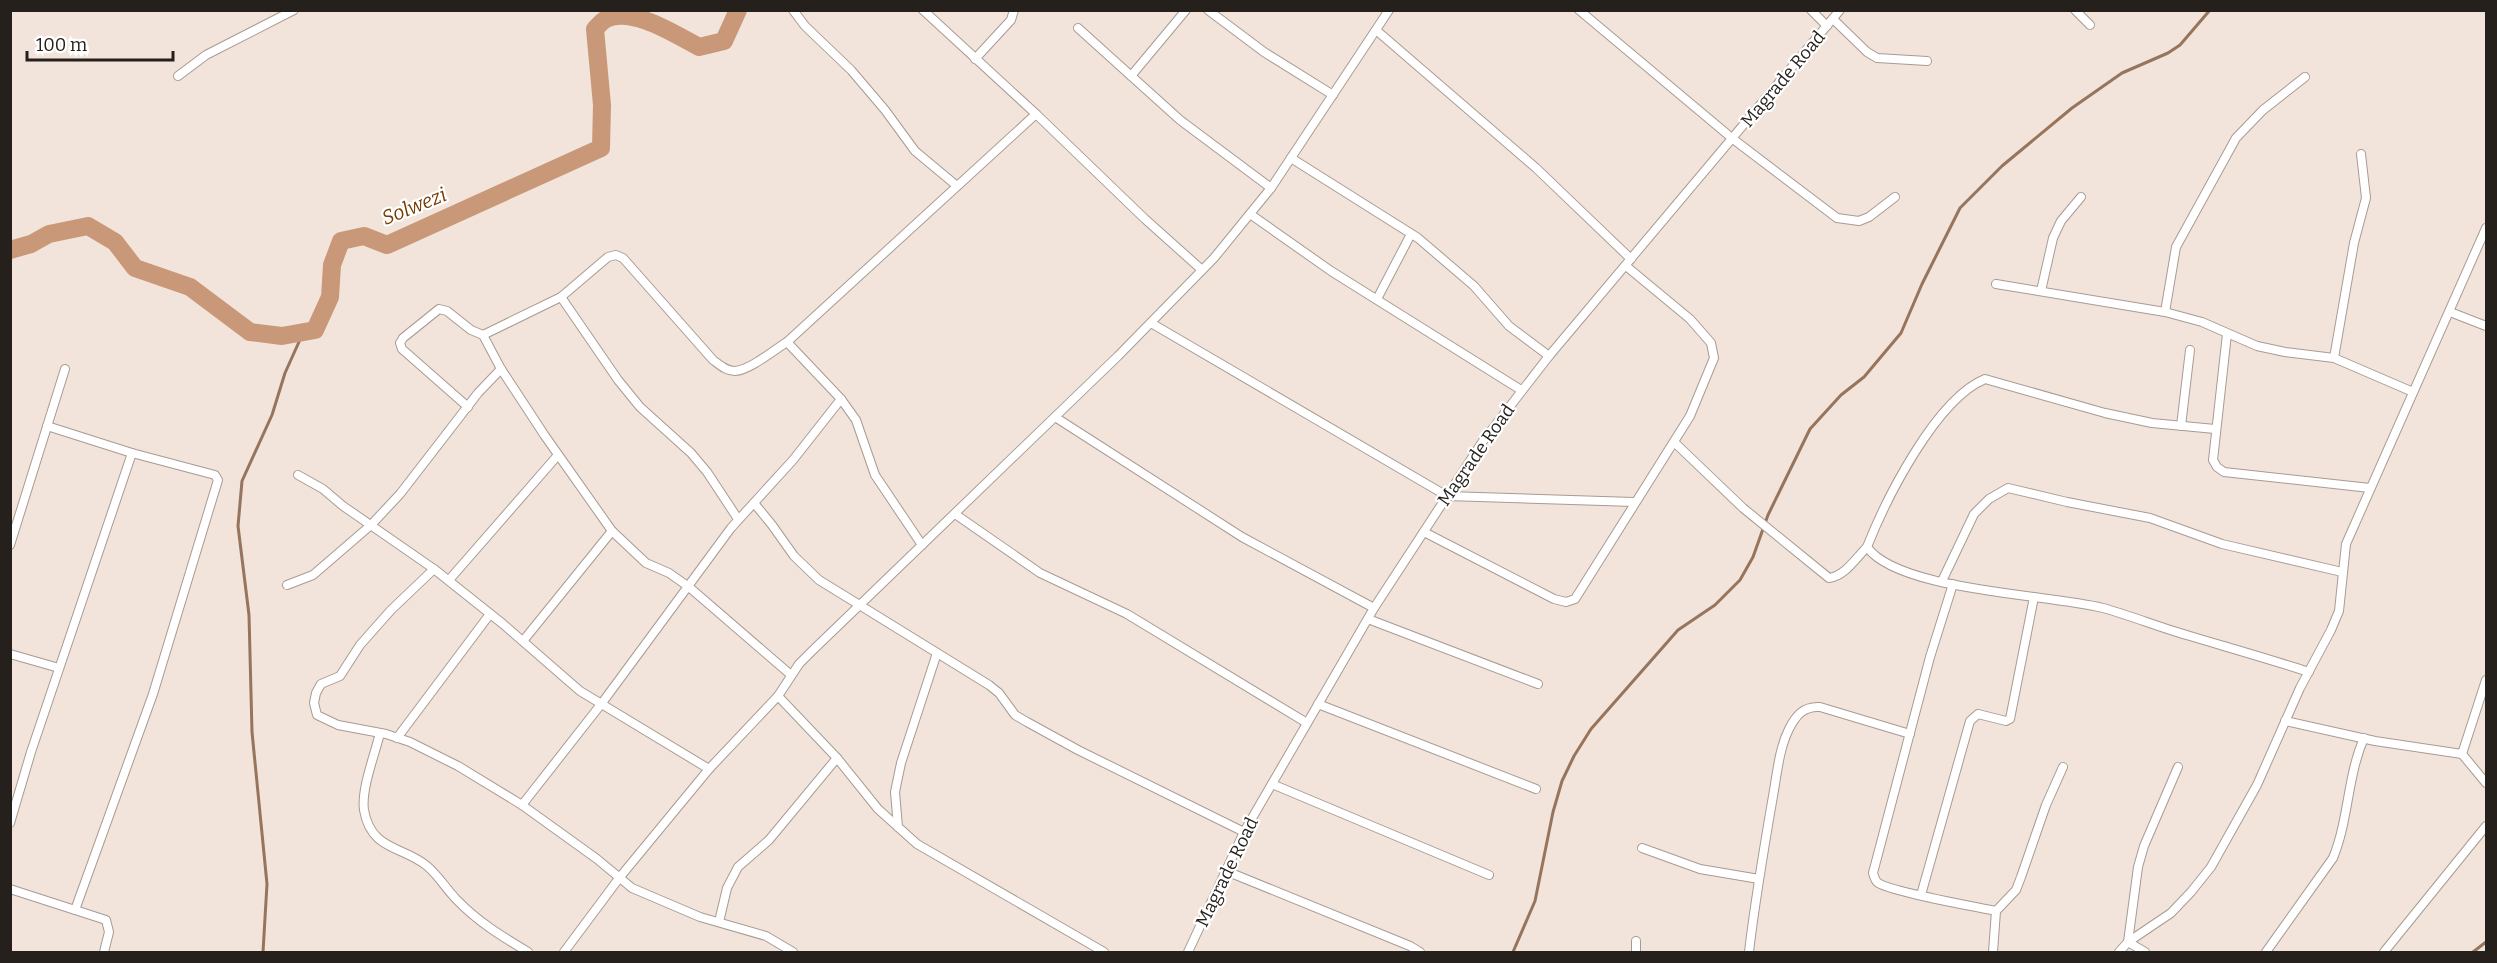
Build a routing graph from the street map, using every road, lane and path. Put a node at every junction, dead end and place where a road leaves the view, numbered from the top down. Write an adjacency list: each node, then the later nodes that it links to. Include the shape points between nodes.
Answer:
1 (294, 10): 19 (street, via 206,55)
2 (793, 10): 27 (street, via 879,102 915,151)
3 (923, 10): 17 (street)
4 (1014, 10): 17 (street, via 1011,20)
5 (1186, 10): 20 (street)
6 (1208, 10): 22 (street, via 1264,52)
7 (1389, 10): 16 (street)
8 (1580, 10): 24 (street)
9 (1811, 10): 14 (street)
10 (1840, 10): 12 (street, Magrade Road)
11 (2075, 10): 13 (street)
12 (1833, 19): 14 (street, Magrade Road); 18 (street, via 1877,58)
13 (2090, 25)
14 (1827, 26): 24 (street, Magrade Road)
15 (1078, 28): 20 (street)
16 (1376, 30): 22 (street); 34 (street, via 1545,175)
17 (975, 59): 23 (street)
18 (1927, 61)
19 (178, 76)
20 (1131, 76): 28 (street, via 1180,120)
21 (2305, 77): 40 (street, via 2263,110 2236,138 2176,247)
22 (1333, 95): 26 (street)
23 (1036, 114): 27 (street); 35 (street, via 1144,219)
24 (1733, 138): 29 (street, via 1837,218 1859,221); 34 (street, Magrade Road)
25 (2361, 154): 49 (street, via 2366,198)
26 (1292, 158): 28 (street); 33 (street)
27 (957, 186): 46 (street)
28 (1271, 188): 31 (street)
29 (1895, 197)
30 (2080, 197): 37 (street, via 2053,238)
31 (1250, 214): 35 (street); 39 (street)
32 (2487, 228): 41 (street)
33 (1411, 234): 39 (street); 48 (street, via 1446,260 1509,326)
34 (1628, 262): 48 (street, Magrade Road); 60 (street, via 1706,335 1714,351 1713,366)
35 (1203, 270): 42 (street)
36 (1996, 284): 37 (street)
37 (2041, 291): 40 (street)
38 (561, 297): 45 (street); 46 (street, via 608,257 616,255 623,258 724,369 747,367); 69 (street, via 618,380 640,407 691,453)
39 (1377, 299): 52 (street)
40 (2165, 312): 44 (street)
41 (2450, 312): 43 (street); 53 (street)
42 (1151, 323): 56 (street); 65 (street)
43 (2487, 326)
44 (2227, 334): 49 (street, via 2257,346); 59 (street)
45 (483, 336): 51 (street); 55 (street, via 439,309 400,343)
46 (787, 342): 54 (street)
47 (2190, 350): 58 (street)
48 (1549, 356): 52 (street, Magrade Road)
49 (2334, 358): 53 (street)
50 (65, 369): 57 (street)
51 (501, 369): 55 (street); 62 (street)
52 (1521, 390): 65 (street, Magrade Road)
53 (2413, 392): 64 (street)
54 (841, 399): 67 (street); 73 (street, via 856,420 875,475)
55 (468, 407): 70 (street)
56 (1055, 417): 68 (street); 85 (street, via 1242,537)
57 (47, 426): 61 (street); 74 (street)
58 (2181, 426): 59 (street); 75 (street, via 2105,413 1985,379 1977,382 1945,411 1926,436 1891,493)
59 (2215, 429): 64 (street, via 2213,460 2224,472)
60 (1674, 442): 66 (street); 75 (street, via 1743,508 1829,579 1843,572)
61 (132, 453): 91 (street); 125 (street, via 215,475 218,480 153,694)
62 (558, 455): 71 (street); 78 (street)
63 (298, 476): 70 (street, via 323,489)
64 (2370, 488): 77 (street, via 2346,544)
65 (1447, 496): 66 (street); 72 (street, Magrade Road)
66 (1634, 502): 72 (street, via 1570,602 1546,595)
67 (754, 503): 69 (street); 84 (street, via 807,570)
68 (955, 514): 73 (street); 100 (street, via 1040,573 1127,614)
69 (738, 519): 82 (street)
70 (371, 525): 76 (street); 81 (street, via 313,575)
71 (612, 531): 82 (street, via 646,563); 88 (street)
72 (1424, 532): 85 (street, Magrade Road)
73 (922, 544): 84 (street)
74 (10, 545)
75 (1867, 547): 79 (street, via 1885,563)
76 (434, 569): 78 (street); 101 (street, via 360,645 340,676 321,684 316,693 315,709 321,718)
77 (2342, 572): 79 (street, via 2222,544 2150,518 2008,488 1974,514); 92 (street, via 2338,612)
78 (449, 580): 86 (street)
79 (1942, 581): 80 (street)
80 (1953, 584): 83 (street); 102 (street)
81 (287, 585)
82 (689, 587): 93 (street); 97 (street)
83 (2034, 597): 92 (street, via 2102,608); 124 (street, via 2010,719 1978,714 1970,721)
84 (858, 606): 89 (street); 93 (street)
85 (1374, 608): 87 (street, Magrade Road)
86 (490, 614): 88 (street); 103 (street)
87 (1368, 619): 95 (street); 98 (street, Magrade Road)
88 (523, 641): 97 (street, via 573,685)
89 (937, 653): 116 (street, via 901,763 895,792); 117 (street, via 989,685 1015,715 1027,722)
90 (10, 654): 91 (street)
91 (59, 668): 114 (street)
92 (2308, 672): 99 (street)
93 (791, 675): 96 (street)
94 (2487, 680): 105 (street)
95 (1538, 684)
96 (778, 696): 106 (street); 109 (street)
97 (602, 703): 109 (street); 113 (street)
98 (1318, 704): 100 (street, Magrade Road); 112 (street)
99 (2285, 721): 104 (street); 129 (street, via 2257,785 2211,867 2171,913)
100 (1307, 723): 111 (street, Magrade Road)
101 (380, 733): 103 (street); 131 (street, via 364,801 373,830 387,846 427,866 477,918)
102 (1910, 734): 122 (street, via 1820,707 1809,706 1801,712 1782,744); 124 (street, via 1873,873 1882,885)
103 (398, 738): 113 (street, via 458,766)
104 (2364, 738): 105 (street); 142 (street, via 2352,770 2340,842 2333,858)
105 (2462, 754): 110 (street)
106 (837, 758): 116 (street, via 878,809); 127 (street, via 769,840 738,867 727,888)
107 (2063, 767): 126 (street, via 2016,890)
108 (2178, 767): 129 (street, via 2144,846)
109 (709, 769): 121 (street)
110 (2487, 783)
111 (1272, 784): 117 (street, Magrade Road); 120 (street)
112 (1536, 789)
113 (522, 805): 121 (street)
114 (10, 823)
115 (2487, 826): 143 (street)
116 (898, 827): 134 (street, via 946,862)
117 (1244, 832): 119 (street, Magrade Road)
118 (1642, 848): 122 (street, via 1700,869)
119 (1226, 871): 135 (street, Magrade Road); 136 (street)
120 (1489, 875)
121 (620, 877): 127 (street, via 648,896); 132 (street)
122 (1759, 879): 138 (street)
123 (10, 889): 125 (street)
124 (1921, 895): 126 (street)
125 (75, 910): 130 (street, via 102,918 108,924)
126 (1996, 910): 139 (street)
127 (719, 922): 133 (street, via 766,936)
128 (1636, 940): 137 (street)
129 (2128, 942): 140 (street); 141 (street)
130 (104, 952)
131 (528, 952)
132 (564, 952)
133 (793, 952)
134 (1104, 952)
135 (1188, 952)
136 (1420, 952)
137 (1636, 952)
138 (1749, 952)
139 (1993, 952)
140 (2119, 952)
141 (2145, 952)
142 (2266, 952)
143 (2384, 952)

